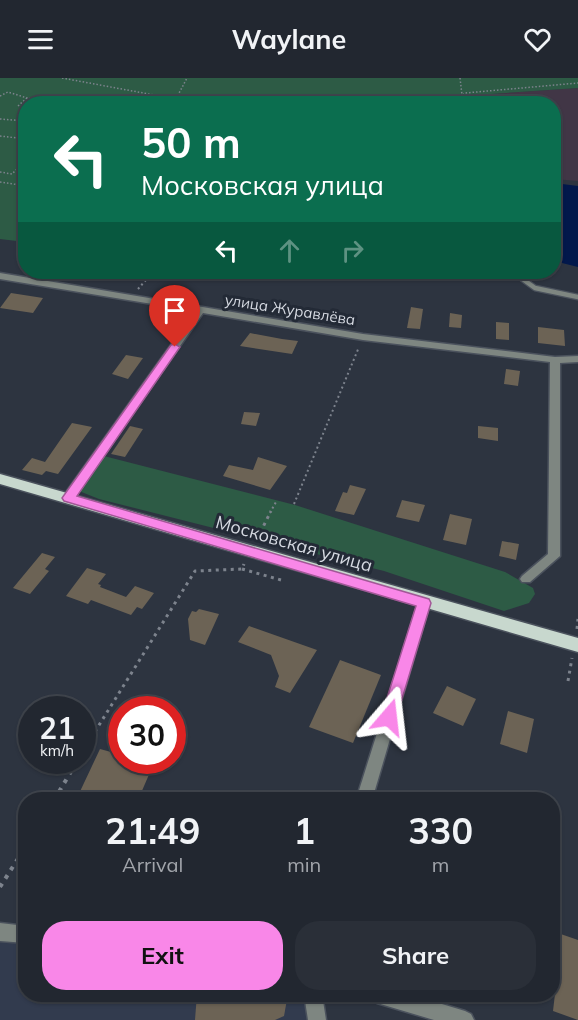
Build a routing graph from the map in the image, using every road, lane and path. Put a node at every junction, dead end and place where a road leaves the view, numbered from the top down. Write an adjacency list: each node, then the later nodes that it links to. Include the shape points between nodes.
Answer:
1 (62, 78): 8 (path)
2 (187, 78): 9 (path)
3 (460, 78): 5 (path)
4 (578, 83): 5 (path)
5 (462, 95)
6 (0, 96): 7 (path, via 8,92)
7 (21, 96)
8 (171, 96)
9 (178, 96)
10 (0, 119): 11 (path)
11 (18, 120)
12 (0, 136): 13 (path)
13 (18, 138)
14 (18, 168): 15 (path, via 12,174)
15 (0, 172)
16 (0, 182): 17 (path)
17 (18, 185)
18 (0, 276): 19 (street, улица Журавлёва)
19 (18, 279)
20 (19, 279): 23 (street, улица Журавлёва)
21 (147, 279): 23 (path)
22 (519, 279): 24 (lane, via 536,289)
23 (130, 297): 25 (street, улица Журавлёва)
24 (578, 297)
25 (200, 311): 26 (street, улица Журавлёва); 30 (street)
26 (363, 337): 28 (street, улица Журавлёва); 32 (path)
27 (578, 359): 28 (street, улица Журавлёва)
28 (555, 360): 36 (street, via 554,556)
29 (0, 479): 30 (main road, Московская улица)
30 (68, 498): 38 (main road, Московская улица)
31 (277, 500): 33 (path)
32 (294, 504)
33 (254, 546)
34 (244, 564): 35 (path)
35 (242, 569): 37 (path); 42 (path, via 195,571)
36 (526, 579)
37 (281, 580)
38 (424, 603): 40 (main road, Московская улица); 45 (street)
39 (578, 619): 40 (path)
40 (575, 645): 41 (path)
41 (568, 681)
42 (96, 730)
43 (70, 774): 44 (path)
44 (59, 792)
45 (366, 792)
46 (18, 859): 47 (path)
47 (0, 887)
48 (0, 932): 49 (street)
49 (18, 934)
50 (314, 1002): 52 (street)
51 (404, 1002): 53 (street)
52 (317, 1020)
53 (465, 1020)

